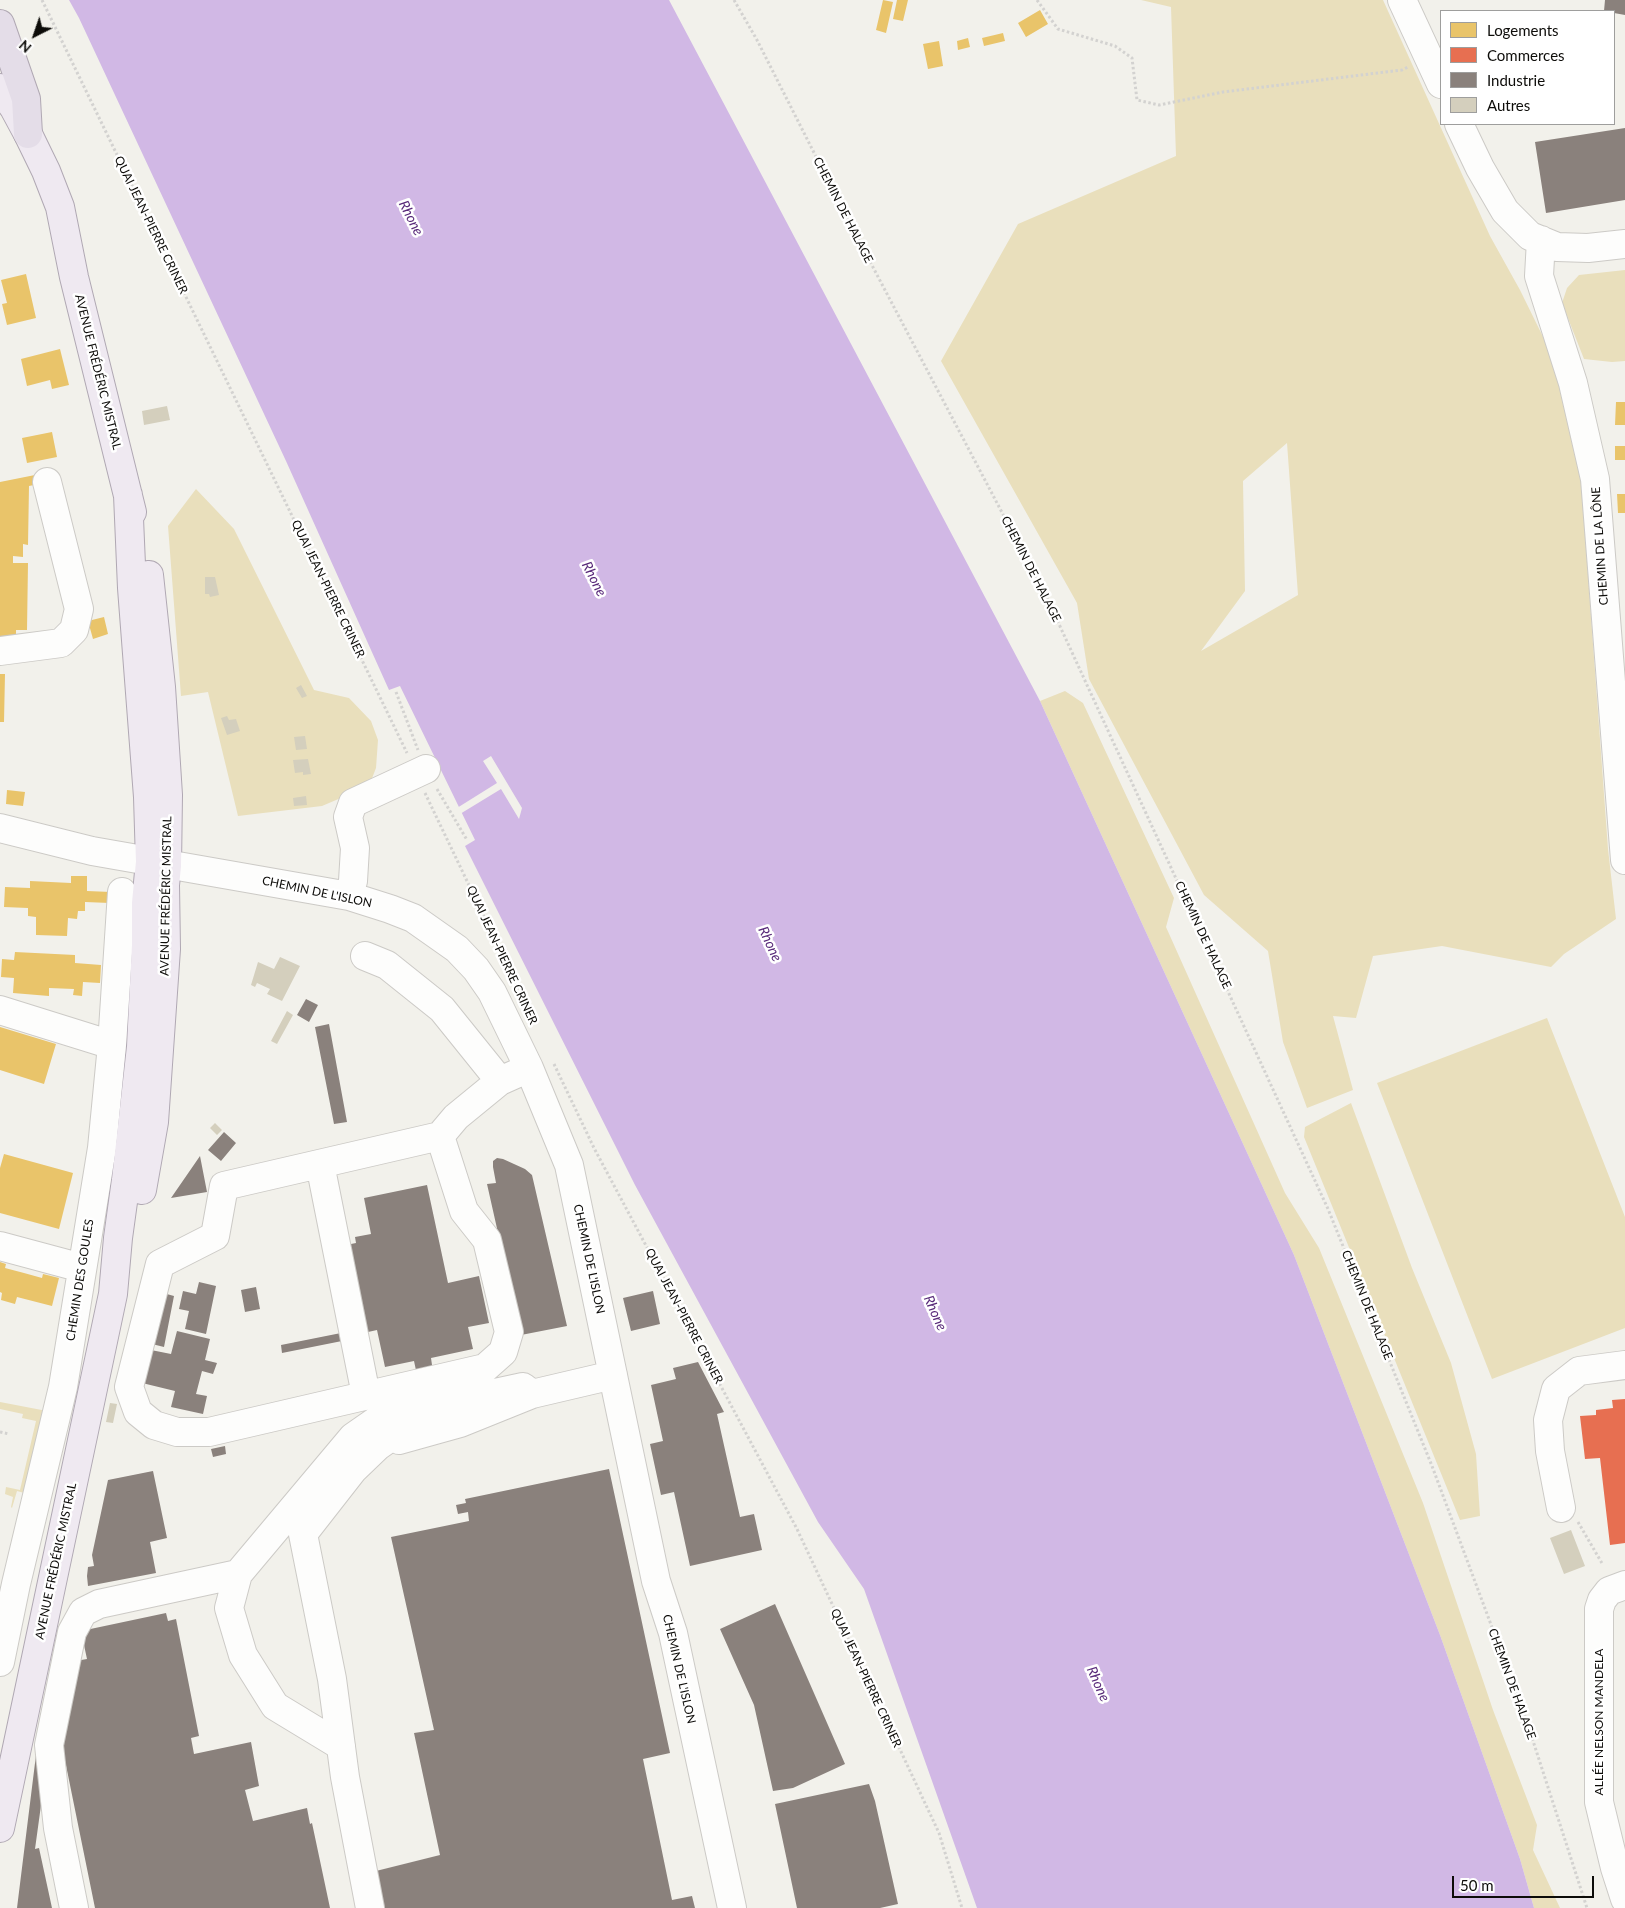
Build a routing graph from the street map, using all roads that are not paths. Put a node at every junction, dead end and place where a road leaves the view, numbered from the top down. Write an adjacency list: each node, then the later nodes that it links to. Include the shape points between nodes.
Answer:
1 (1402, 0): 3 (street)
2 (0, 24): 7 (highway, via 26,99)
3 (1440, 82)
4 (0, 88): 7 (main road, AVENUE FRÉDÉRIC MISTRAL)
5 (0, 120): 10 (main road, AVENUE FRÉDÉRIC MISTRAL, via 24,157)
6 (1459, 125): 8 (street, via 1505,210 1530,236)
7 (28, 134): 10 (main road, AVENUE FRÉDÉRIC MISTRAL, via 60,207)
8 (1541, 240): 9 (street, via 1557,247); 15 (street, CHEMIN DE LA LÔNE, via 1539,276 1573,383 1595,479)
9 (1625, 244)
10 (68, 249): 16 (main road, AVENUE FRÉDÉRIC MISTRAL, via 128,495 148,797)
11 (47, 482): 12 (street, via 79,609 74,630 61,643)
12 (0, 651)
13 (421, 771): 18 (street, via 353,804 348,817 355,848)
14 (0, 828): 16 (street, CHEMIN DE L'ISLON, via 92,852)
15 (1625, 860)
16 (159, 864): 18 (street, CHEMIN DE L'ISLON); 40 (main road, AVENUE FRÉDÉRIC MISTRAL, via 146,903 141,1047 113,1294)
17 (122, 892): 21 (street, CHEMIN DES GOULES)
18 (349, 896): 22 (street, CHEMIN DE L'ISLON, via 413,918 457,950 476,969)
19 (365, 956): 23 (street, via 387,965 442,1009)
20 (0, 1010): 21 (street)
21 (112, 1045): 27 (street, CHEMIN DES GOULES, via 102,1148)
22 (540, 1064): 23 (street); 29 (street, CHEMIN DE L'ISLON, via 569,1165)
23 (500, 1081): 24 (street, via 456,1117)
24 (440, 1136): 25 (street); 31 (street, via 464,1211 487,1240 509,1332 502,1352 485,1368)
25 (320, 1164): 31 (street); 31 (street, via 224,1186 215,1236 160,1264 129,1387 138,1412 154,1425 177,1432 209,1432)
26 (0, 1246): 27 (street)
27 (82, 1268): 37 (street, CHEMIN DES GOULES, via 63,1387)
28 (1625, 1365): 34 (street, via 1579,1371 1556,1389 1548,1420)
29 (613, 1375): 30 (street); 44 (street, CHEMIN DE L'ISLON, via 656,1581 673,1633)
30 (532, 1394): 32 (street, via 523,1387); 33 (street, via 460,1423)
31 (366, 1396)
32 (435, 1406): 33 (street); 35 (street, via 376,1421 353,1437)
33 (378, 1446): 39 (street, via 353,1470 304,1534 332,1679)
34 (1560, 1508)
35 (238, 1574): 39 (street, via 229,1608 243,1655 275,1706); 42 (street, via 99,1604 82,1612 72,1632 49,1745 58,1828)
36 (1625, 1585): 41 (street, ALLÉE NELSON MANDELA, via 1609,1591 1599,1609 1599,1802 1614,1868)
37 (6, 1608): 38 (street, CHEMIN DES GOULES)
38 (0, 1662)
39 (341, 1746): 43 (street)
40 (0, 1828)
41 (1625, 1899)
42 (74, 1908)
43 (370, 1908)
44 (732, 1908)

